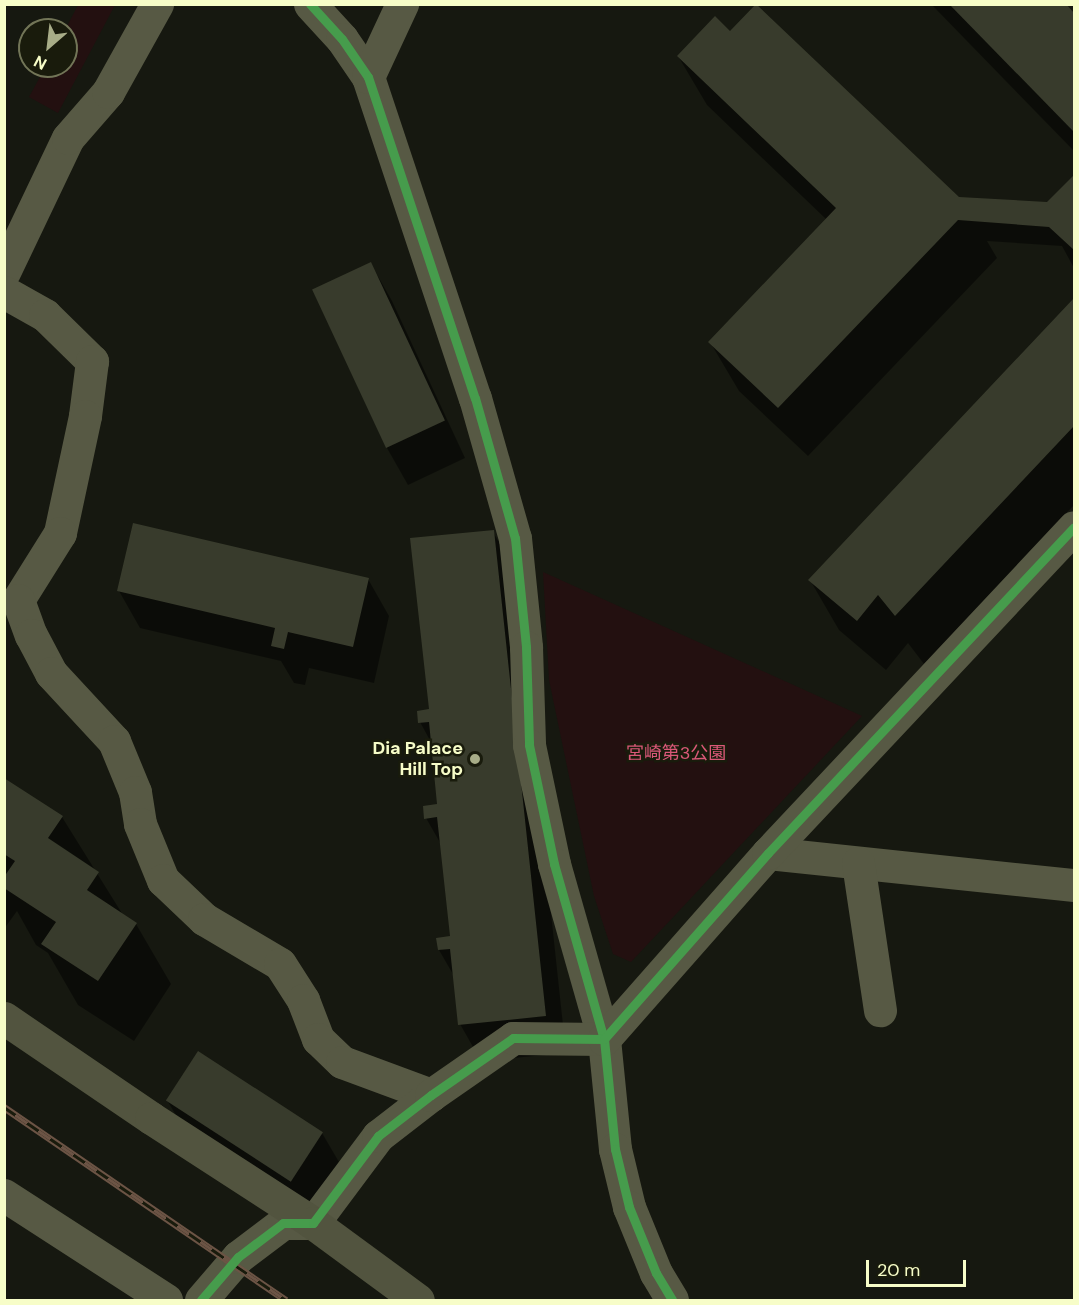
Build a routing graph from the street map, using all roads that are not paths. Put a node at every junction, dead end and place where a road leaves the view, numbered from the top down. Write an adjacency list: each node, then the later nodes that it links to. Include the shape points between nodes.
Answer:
1 (157, 4): 5 (street, via 108,92 68,138)
2 (310, 4): 4 (street, via 342,39)
3 (402, 4): 4 (street)
4 (368, 77): 13 (street, via 475,398 515,538 526,647 529,745 554,864)
5 (4, 272)
6 (4, 292): 14 (street, via 45,315 92,361 85,416 60,533 18,600 51,673 114,741 135,792 140,824 163,880 204,919 280,964 303,1000 318,1039 342,1062)
7 (1073, 531): 8 (street)
8 (768, 854): 9 (street); 13 (street)
9 (858, 863): 10 (street); 11 (street)
10 (1074, 885)
11 (880, 1010)
12 (4, 1018): 16 (street)
13 (604, 1039): 14 (street, via 513,1038); 20 (street, via 615,1149 629,1207 656,1273)
14 (431, 1095): 16 (street, via 378,1136)
15 (4, 1196): 17 (street)
16 (314, 1223): 18 (street, via 283,1223 238,1257); 19 (street)
17 (166, 1300)
18 (201, 1300)
19 (418, 1300)
20 (672, 1300)

